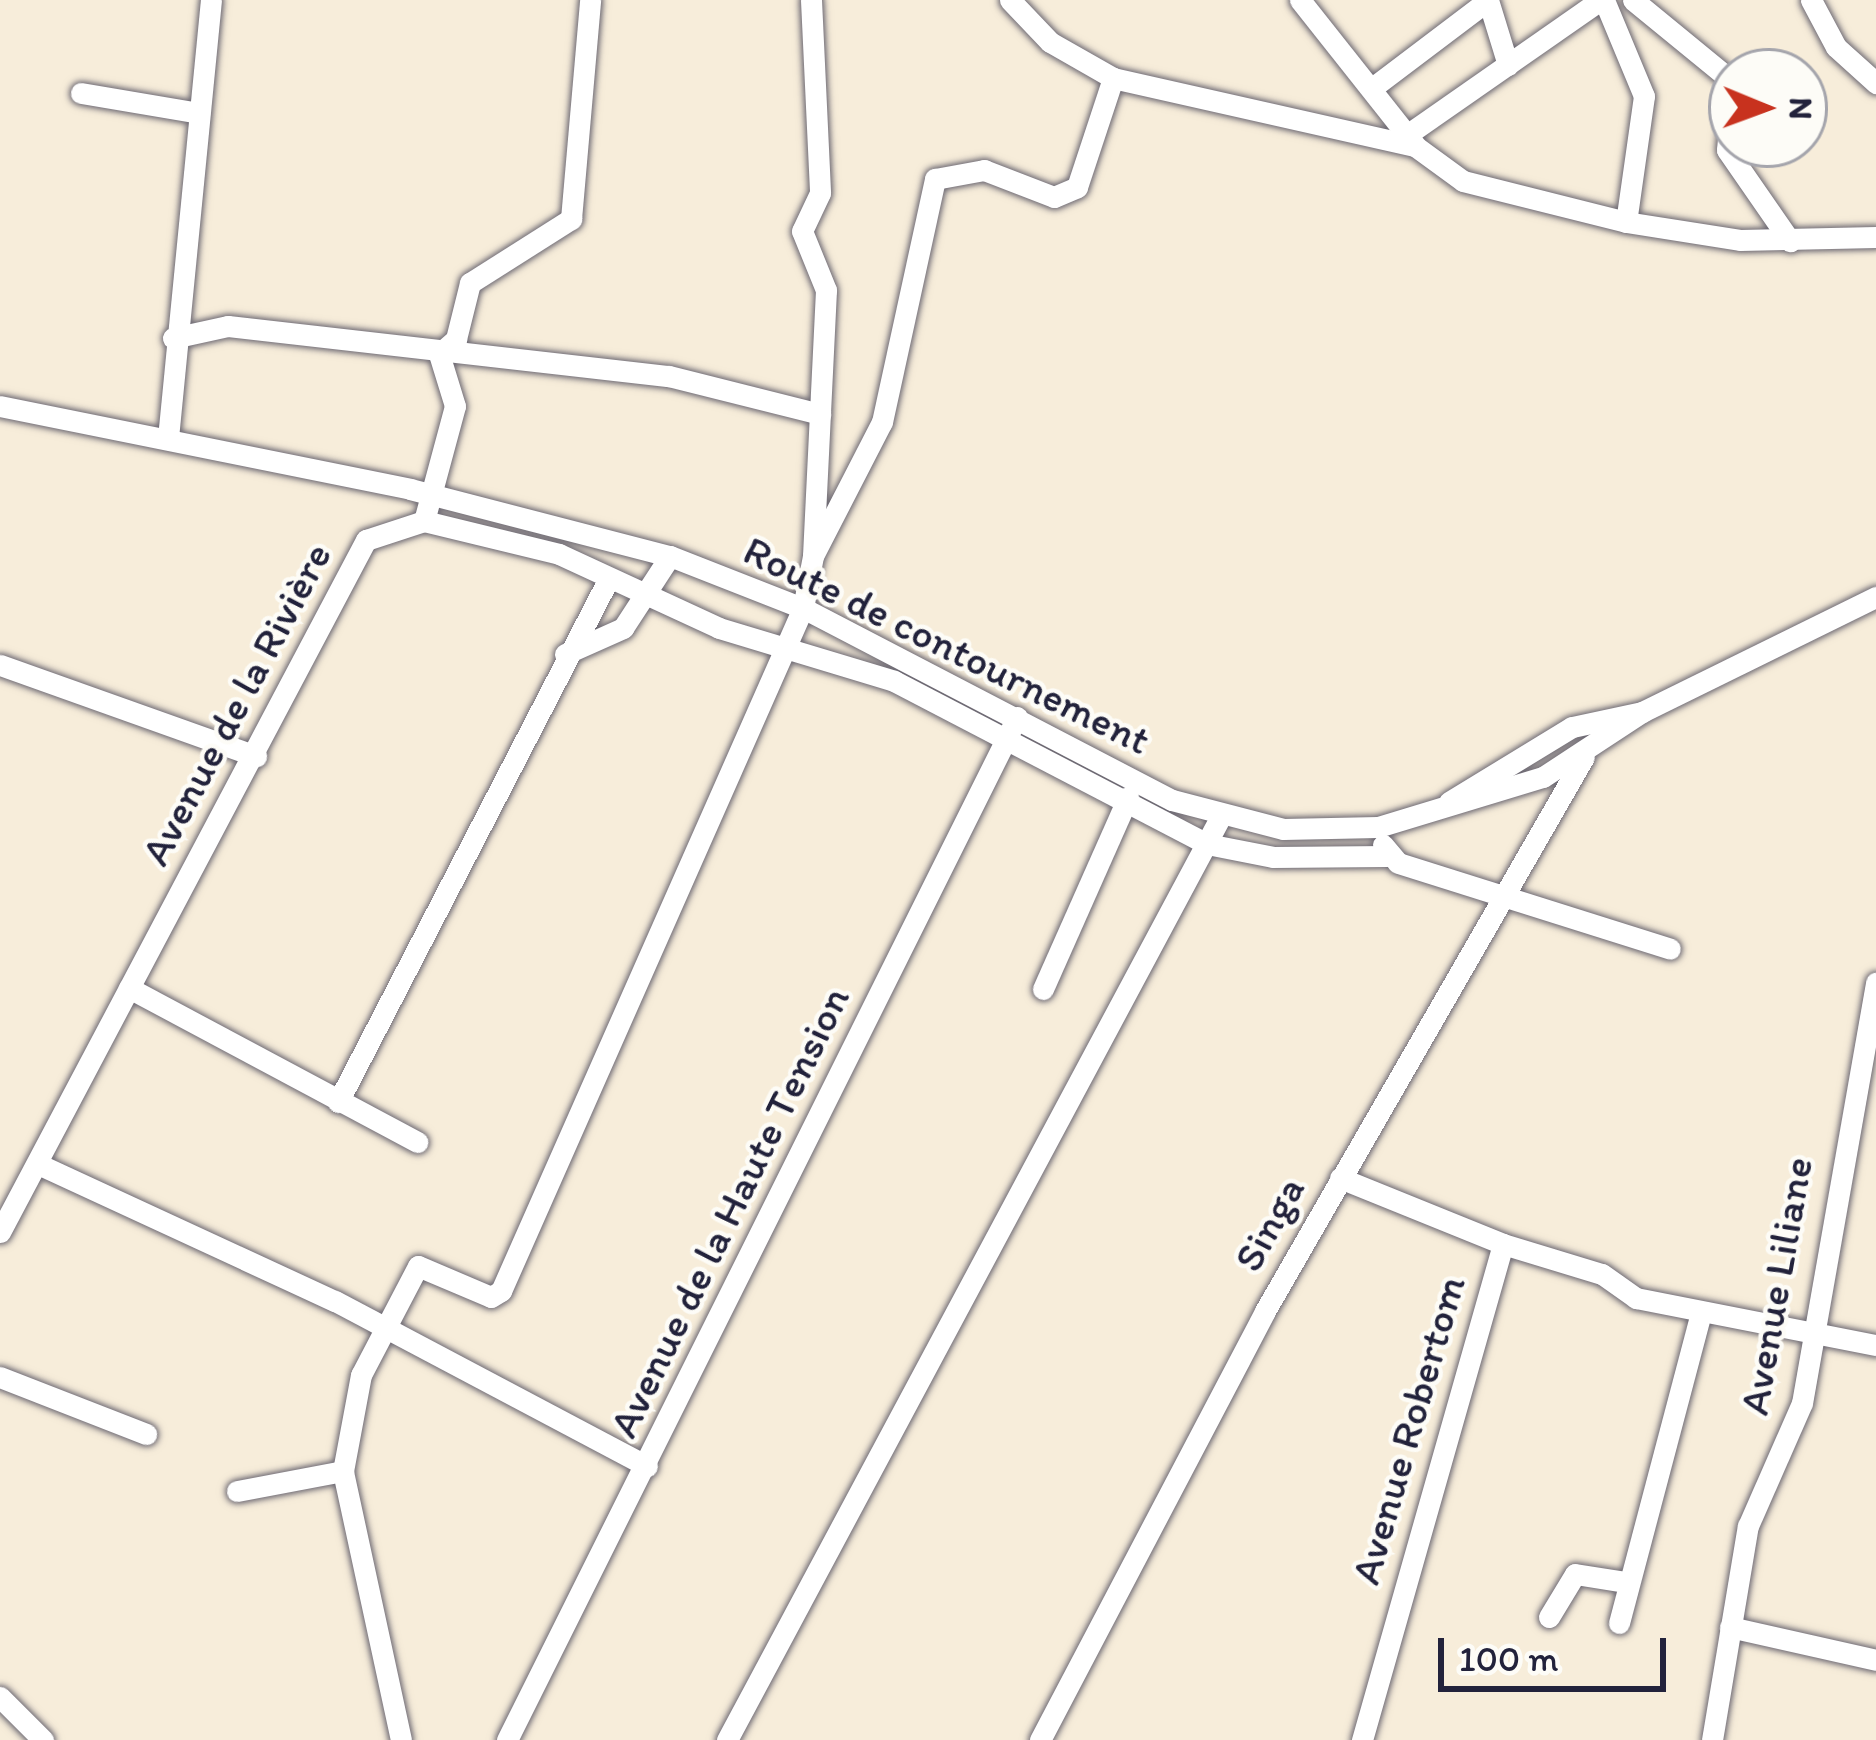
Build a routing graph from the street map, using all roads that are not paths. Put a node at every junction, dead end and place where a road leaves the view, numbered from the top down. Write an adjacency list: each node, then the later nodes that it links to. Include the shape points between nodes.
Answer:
1 (211, 0): 16 (street)
2 (590, 0): 23 (street, via 571,219 470,283 455,339)
3 (811, 0): 25 (street, via 820,194 802,231 826,290)
4 (1010, 0): 12 (street, via 1050,42)
5 (1300, 0): 14 (street)
6 (1488, 0): 11 (street); 14 (street)
7 (1602, 0): 11 (street); 19 (street, via 1644,96)
8 (1633, 0): 10 (street)
9 (1811, 0): 13 (street, via 1836,47)
10 (1708, 61)
11 (1508, 64): 17 (street)
12 (1112, 78): 17 (street); 30 (street, via 1078,187 1054,197 984,170 947,172 926,190 882,422)
13 (1876, 83)
14 (1376, 85): 17 (street)
15 (81, 93): 16 (street)
16 (199, 112): 22 (street)
17 (1413, 139): 19 (street, via 1462,181)
18 (1739, 168): 21 (street)
19 (1625, 222): 21 (street)
20 (1876, 237): 21 (street)
21 (1790, 241)
22 (173, 338): 23 (street, via 201,324); 26 (street)
23 (439, 354): 25 (street, via 669,376); 27 (street, via 455,406)
24 (0, 406): 26 (street, Route de contournement)
25 (820, 414): 30 (street)
26 (168, 438): 27 (street, Route de contournement)
27 (433, 494): 28 (street); 29 (street, Route de contournement)
28 (424, 521): 31 (street, via 559,554); 41 (street, Avenue de la Rivière, via 366,540)
29 (670, 556): 33 (street); 34 (street, Route de contournement)
30 (813, 556): 34 (street)
31 (609, 578): 33 (street); 36 (street)
32 (1876, 597): 38 (street, Route de contournement)
33 (649, 598): 35 (street); 36 (street, via 612,638)
34 (802, 608): 35 (street); 39 (street, Route de contournement)
35 (786, 645): 40 (street, via 894,681); 62 (street, via 501,1291 491,1297 423,1264)
36 (565, 654): 55 (street)
37 (0, 665): 41 (street)
38 (1642, 712): 42 (street, Route de contournement); 45 (street, Route de contournement, via 1528,748)
39 (1017, 717): 40 (street, Avenue de la Haute Tension); 43 (street, Route de contournement)
40 (1004, 742): 44 (street); 67 (street, Avenue de la Haute Tension)
41 (256, 756): 53 (street, Avenue de la Rivière)
42 (1585, 756): 45 (street, Route de contournement); 50 (street, Singa)
43 (1135, 780): 44 (street); 46 (street, Route de contournement)
44 (1124, 806): 48 (street); 54 (street)
45 (1437, 810): 47 (street, Route de contournement)
46 (1220, 818): 47 (street, Route de contournement); 48 (street)
47 (1378, 827): 49 (street)
48 (1207, 844): 49 (street, via 1273,857); 79 (street)
49 (1387, 856): 50 (street)
50 (1501, 890): 51 (street); 58 (street, Singa)
51 (1670, 950)
52 (1876, 982): 63 (street, Avenue Liliane)
53 (129, 988): 55 (street); 57 (street, Avenue de la Rivière)
54 (1043, 989)
55 (338, 1102): 56 (street)
56 (418, 1142)
57 (38, 1164): 59 (street, Avenue de la Rivière); 62 (street)
58 (1340, 1178): 60 (street, Avenue Robertom); 80 (street, Singa)
59 (0, 1232)
60 (1503, 1244): 61 (street); 81 (street, Avenue Robertom)
61 (1701, 1312): 63 (street); 70 (street)
62 (385, 1326): 67 (street); 68 (street, via 361,1375)
63 (1813, 1331): 64 (street); 73 (street, Avenue Liliane, via 1802,1402 1748,1526)
64 (1876, 1345)
65 (0, 1377): 66 (street)
66 (146, 1434)
67 (647, 1466): 78 (street, Avenue de la Haute Tension)
68 (344, 1471): 69 (street); 77 (street)
69 (237, 1491)
70 (1626, 1582): 71 (street, via 1575,1574); 72 (street)
71 (1549, 1617)
72 (1619, 1623)
73 (1730, 1627): 74 (street); 82 (street, Avenue Liliane)
74 (1876, 1660)
75 (0, 1697): 76 (street)
76 (43, 1740)
77 (400, 1740)
78 (507, 1740)
79 (727, 1740)
80 (1040, 1740)
81 (1362, 1740)
82 (1712, 1740)

